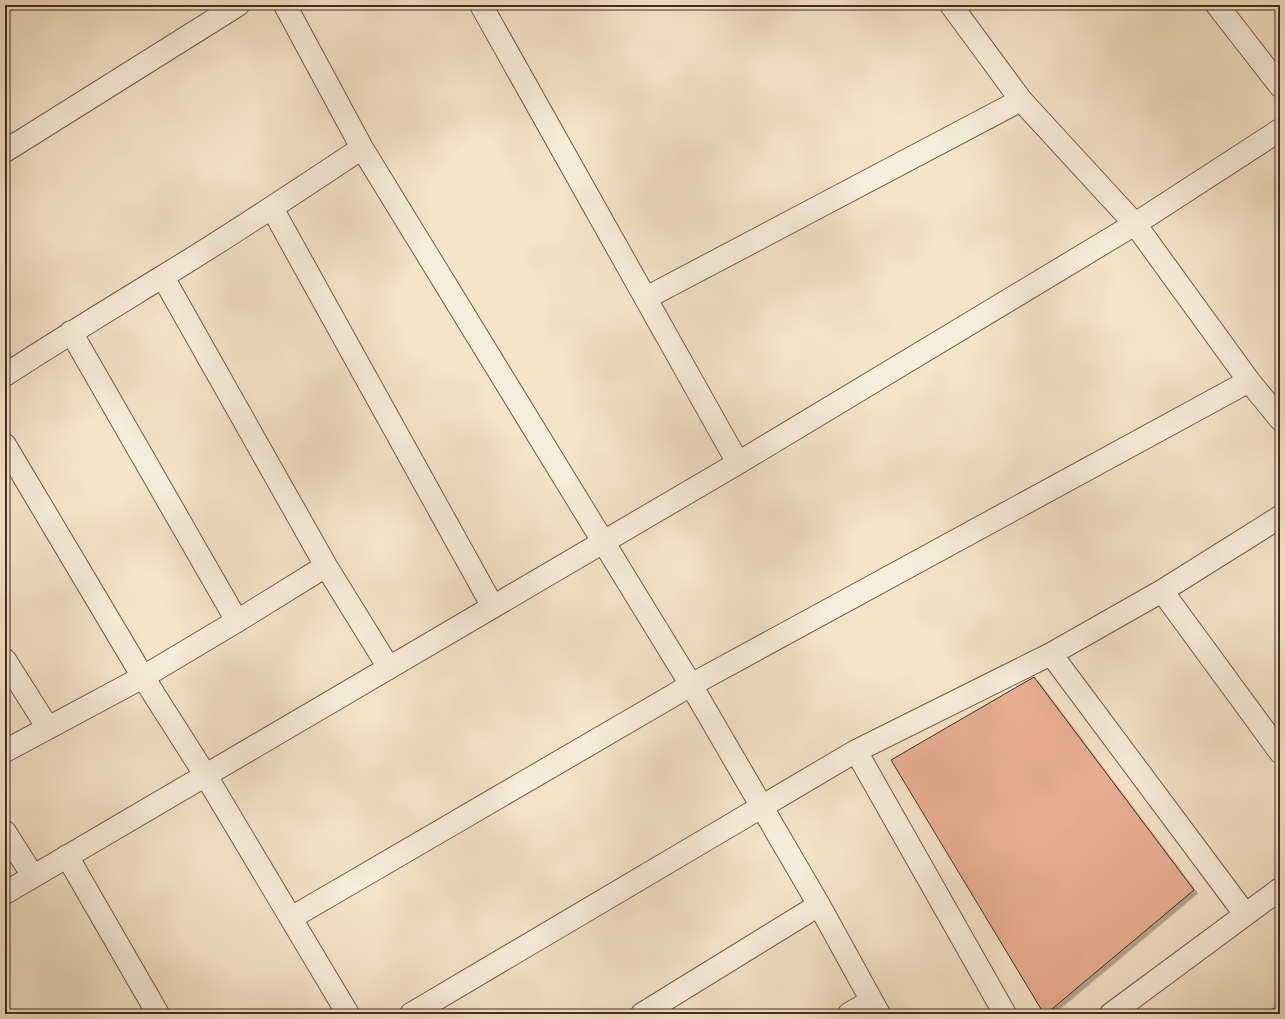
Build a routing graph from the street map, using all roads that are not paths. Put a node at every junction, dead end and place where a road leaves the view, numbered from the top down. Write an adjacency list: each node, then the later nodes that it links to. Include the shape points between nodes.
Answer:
1 (238, 5): 10 (street)
2 (285, 5): 9 (street)
3 (481, 5): 14 (street)
4 (951, 5): 7 (street)
5 (1217, 5): 6 (street)
6 (1280, 86)
7 (1021, 100): 12 (street); 14 (street)
8 (1280, 130): 12 (street)
9 (362, 148): 11 (street); 22 (street)
10 (5, 151)
11 (272, 208): 13 (street); 25 (street)
12 (1135, 224): 17 (street); 20 (street)
13 (163, 277): 15 (street); 23 (street)
14 (646, 298): 20 (street)
15 (71, 332): 16 (street); 26 (street)
16 (5, 375)
17 (1249, 382): 18 (street); 31 (street)
18 (1280, 419)
19 (5, 445): 30 (street)
20 (738, 463): 22 (street)
21 (1280, 517): 24 (street)
22 (603, 542): 25 (street); 31 (street)
23 (326, 566): 26 (street); 29 (street)
24 (1162, 591): 27 (street); 35 (street)
25 (493, 607): 29 (street)
26 (237, 621): 30 (street)
27 (1051, 654): 34 (street); 44 (street)
28 (5, 660): 32 (street)
29 (389, 668): 36 (street)
30 (143, 677): 32 (street); 36 (street)
31 (691, 685): 37 (street); 45 (street)
32 (48, 728): 33 (street)
33 (5, 751)
34 (856, 751): 37 (street); 52 (street)
35 (1280, 752)
36 (206, 776): 39 (street); 45 (street)
37 (762, 806): 43 (street); 49 (street)
38 (5, 832): 40 (street)
39 (67, 856): 40 (street); 47 (street)
40 (33, 876): 42 (street)
41 (1280, 889): 44 (street)
42 (5, 893)
43 (819, 905): 46 (street); 50 (street)
44 (1245, 914): 53 (street)
45 (291, 918): 48 (street)
46 (875, 1008): 51 (street)
47 (157, 1014)
48 (348, 1014)
49 (411, 1014)
50 (642, 1014)
51 (849, 1014)
52 (1005, 1014)
53 (1111, 1014)

